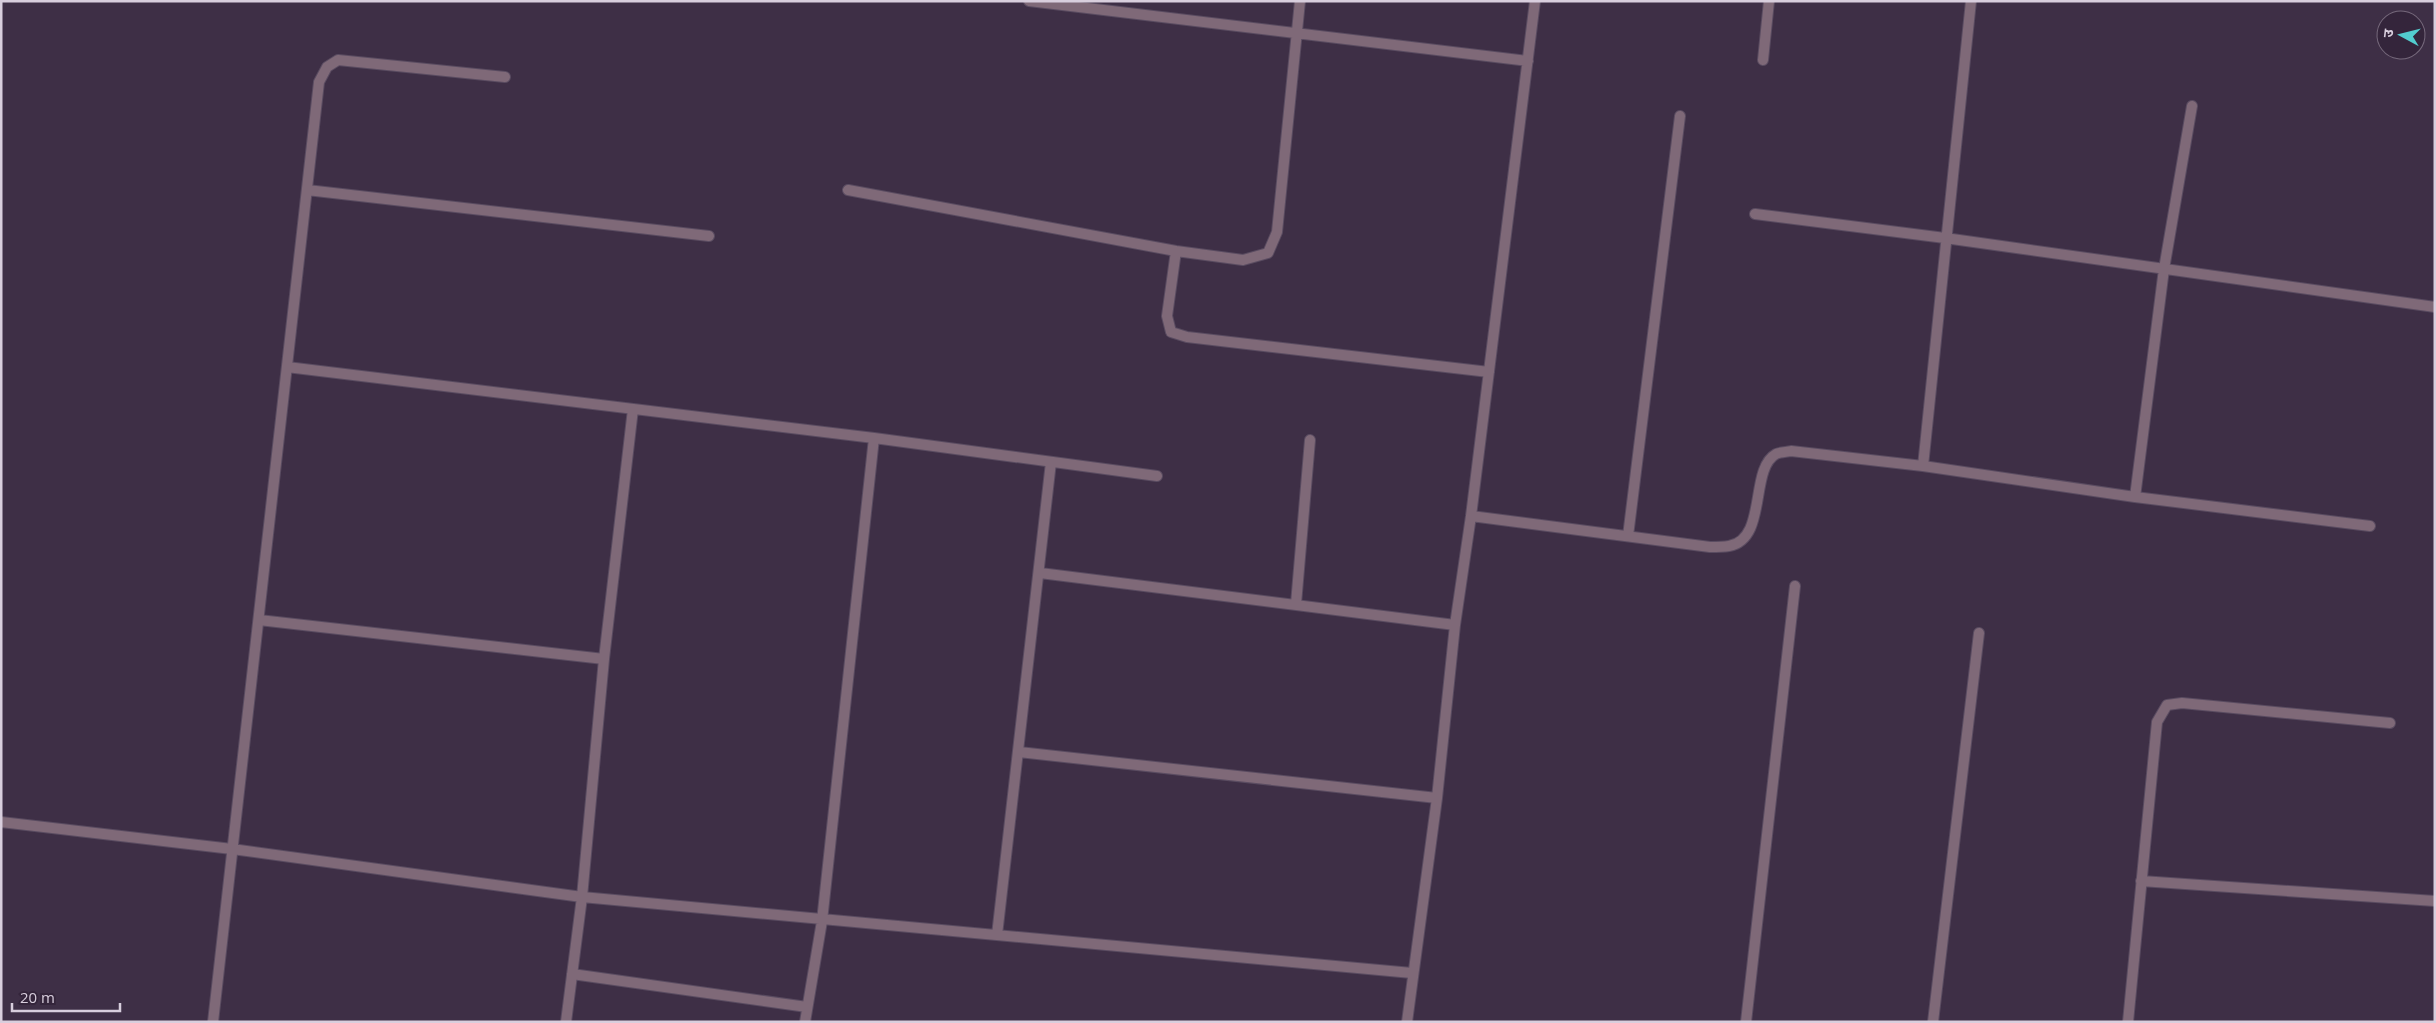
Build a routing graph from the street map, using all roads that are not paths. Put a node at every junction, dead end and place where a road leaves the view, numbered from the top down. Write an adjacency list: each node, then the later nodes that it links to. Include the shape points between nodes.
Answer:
1 (1029, 1): 6 (street)
2 (1300, 1): 6 (street)
3 (1535, 1): 8 (street)
4 (1769, 1): 7 (street)
5 (1971, 1): 16 (street)
6 (1296, 35): 8 (street); 17 (street, via 1277,232 1268,254 1243,260)
7 (1763, 60)
8 (1528, 61): 21 (street)
9 (505, 77): 12 (street, via 338,60 327,67 320,82)
10 (2192, 106): 18 (street)
11 (1680, 116): 31 (street)
12 (307, 190): 15 (street); 20 (street)
13 (848, 190): 17 (street)
14 (1756, 214): 16 (street)
15 (710, 236)
16 (1945, 238): 18 (street); 26 (street)
17 (1176, 251): 21 (street, via 1167,316 1171,332 1187,337)
18 (2164, 269): 19 (street); 28 (street)
19 (2435, 307)
20 (287, 367): 22 (street); 35 (street)
21 (1489, 372): 29 (street)
22 (633, 409): 23 (street); 38 (street)
23 (874, 438): 25 (street); 47 (street)
24 (1310, 440): 34 (street)
25 (1051, 462): 27 (street); 32 (street)
26 (1923, 466): 28 (street); 31 (street, via 1792,451 1776,454 1766,465 1753,521 1744,539 1730,546 1710,547)
27 (1157, 476)
28 (2134, 497): 30 (street)
29 (1471, 516): 31 (street); 36 (street)
30 (2370, 526)
31 (1628, 536)
32 (1040, 573): 34 (street); 40 (street)
33 (1795, 586): 56 (street)
34 (1296, 604): 36 (street)
35 (259, 620): 38 (street); 43 (street)
36 (1454, 625): 41 (street)
37 (1979, 633): 57 (street)
38 (604, 659): 45 (street)
39 (2390, 723): 44 (street, via 2182,703 2167,706 2157,722)
40 (1019, 752): 41 (street); 48 (street)
41 (1437, 798): 49 (street)
42 (1, 822): 43 (street)
43 (232, 849): 45 (street); 52 (street)
44 (2141, 881): 46 (street); 58 (street)
45 (582, 897): 47 (street); 50 (street)
46 (2435, 901)
47 (822, 920): 48 (street); 51 (street)
48 (997, 935): 49 (street)
49 (1412, 973): 55 (street)
50 (572, 974): 51 (street); 53 (street)
51 (807, 1007): 54 (street)
52 (213, 1022)
53 (566, 1022)
54 (805, 1022)
55 (1406, 1022)
56 (1746, 1022)
57 (1933, 1022)
58 (2128, 1022)

